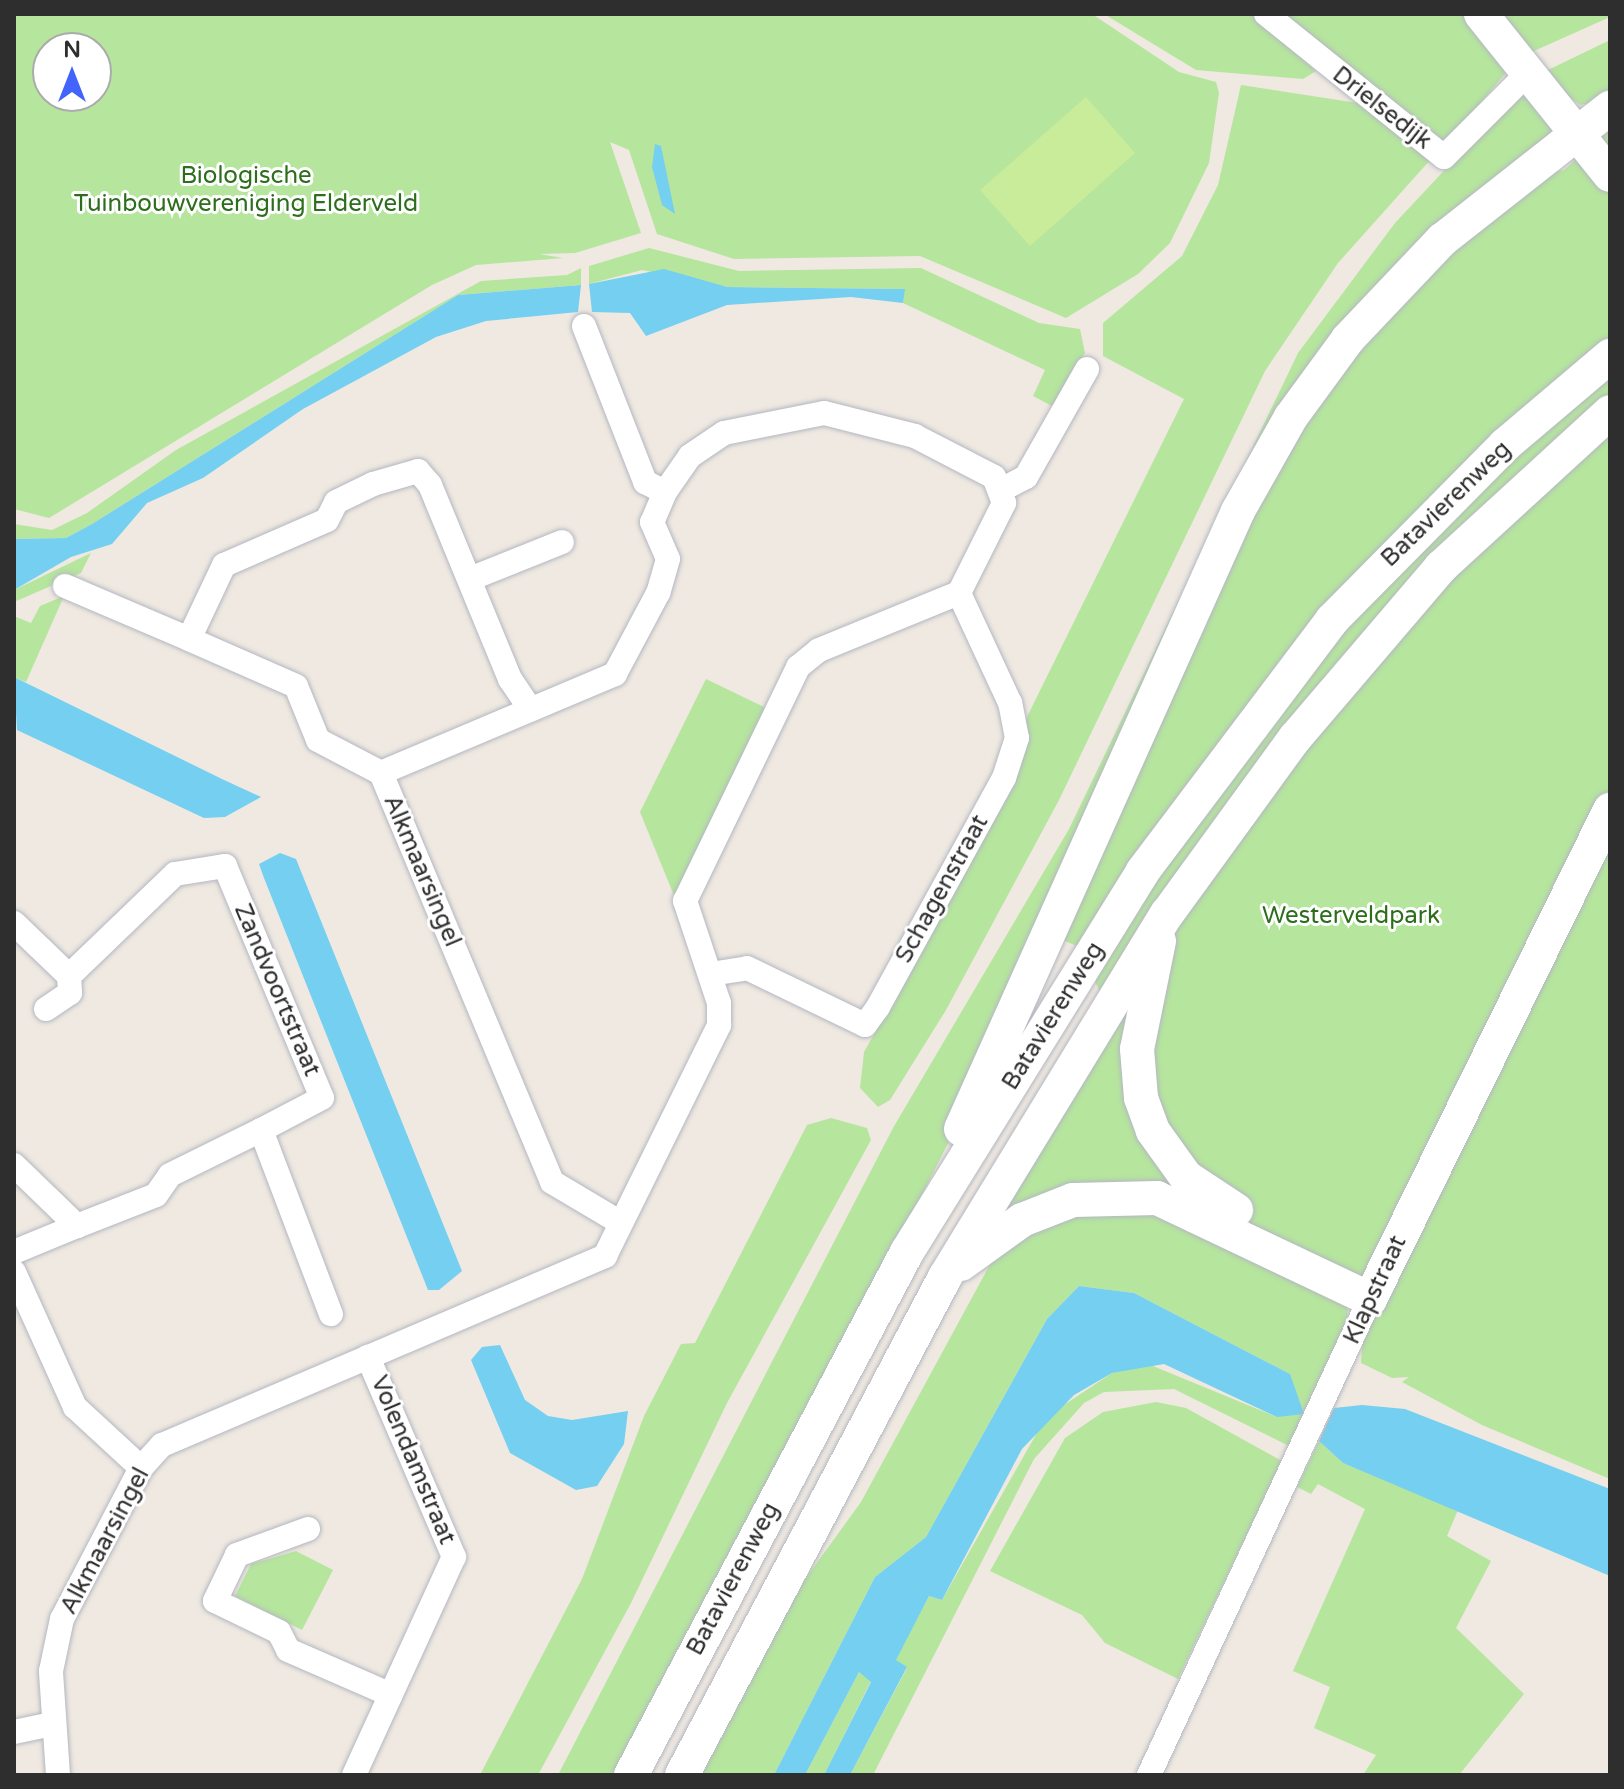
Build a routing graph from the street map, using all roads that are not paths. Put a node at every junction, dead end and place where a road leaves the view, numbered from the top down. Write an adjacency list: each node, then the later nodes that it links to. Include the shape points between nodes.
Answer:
1 (1266, 14): 3 (street, Drielsedijk, via 1444,157)
2 (1481, 14): 3 (main road)
3 (1527, 74): 5 (main road)
4 (1610, 108): 5 (main road)
5 (1577, 132): 6 (main road); 28 (main road, via 1515,176 1383,298 1322,372 1263,462 946,1163)
6 (1610, 175)
7 (584, 326): 12 (street, via 645,482)
8 (1610, 356): 28 (main road, Batavierenweg, via 1399,548 1267,697 1143,871)
9 (1087, 369): 11 (street, via 1026,477)
10 (1610, 412): 21 (main road, Batavierenweg, via 1431,579 1295,738)
11 (1003, 489): 12 (street, Alkmaarsingel, via 994,477 915,436 824,413 724,433 690,456); 16 (street, via 1004,503)
12 (665, 492): 18 (street, Alkmaarsingel, via 652,522 668,559 615,674)
13 (562, 542): 14 (street)
14 (470, 579): 17 (street, via 418,471 373,484 336,502 327,520 224,565); 18 (street)
15 (65, 586): 17 (street)
16 (959, 593): 23 (street, Alkmaarsingel, via 819,650 798,667 685,901); 23 (street, Schagenstraat, via 1010,703 1017,738 1004,778 872,1016 865,1025 736,965)
17 (189, 639): 19 (street, via 296,686 318,740)
18 (531, 710): 19 (street, Alkmaarsingel)
19 (381, 773): 29 (street, Alkmaarsingel, via 552,1182)
20 (1610, 810): 34 (main road, Klapstraat)
21 (1167, 914): 33 (main road, Batavierenweg); 34 (main road, via 1137,1049 1153,1131 1207,1196)
22 (14, 923): 24 (street)
23 (711, 974): 29 (street, Alkmaarsingel, via 719,1025)
24 (69, 976): 25 (street, Zandvoortstraat, via 70,993); 26 (street, Zandvoortstraat, via 175,874 225,866 322,1098)
25 (46, 1009)
26 (261, 1130): 30 (street, via 170,1175 156,1195); 35 (street)
27 (14, 1165): 30 (street)
28 (944, 1194): 44 (main road, Batavierenweg)
29 (621, 1223): 36 (street, Alkmaarsingel, via 605,1256)
30 (77, 1226): 31 (street)
31 (14, 1252)
32 (14, 1272): 37 (street, via 75,1407)
33 (945, 1277): 34 (main road, via 1022,1220 1073,1200 1130,1196 1212,1218); 45 (main road, Batavierenweg)
34 (1376, 1288): 46 (street, Klapstraat)
35 (331, 1314)
36 (368, 1357): 37 (street, Alkmaarsingel, via 162,1445); 39 (street, Volendamstraat, via 454,1557)
37 (141, 1468): 40 (street, Alkmaarsingel, via 62,1619 51,1671)
38 (308, 1529): 39 (street, via 237,1555 215,1601 279,1632 288,1650)
39 (391, 1695): 43 (street, Volendamstraat)
40 (52, 1724): 41 (street); 42 (street, Alkmaarsingel)
41 (14, 1732)
42 (58, 1775)
43 (354, 1775)
44 (631, 1775)
45 (682, 1775)
46 (1149, 1775)

